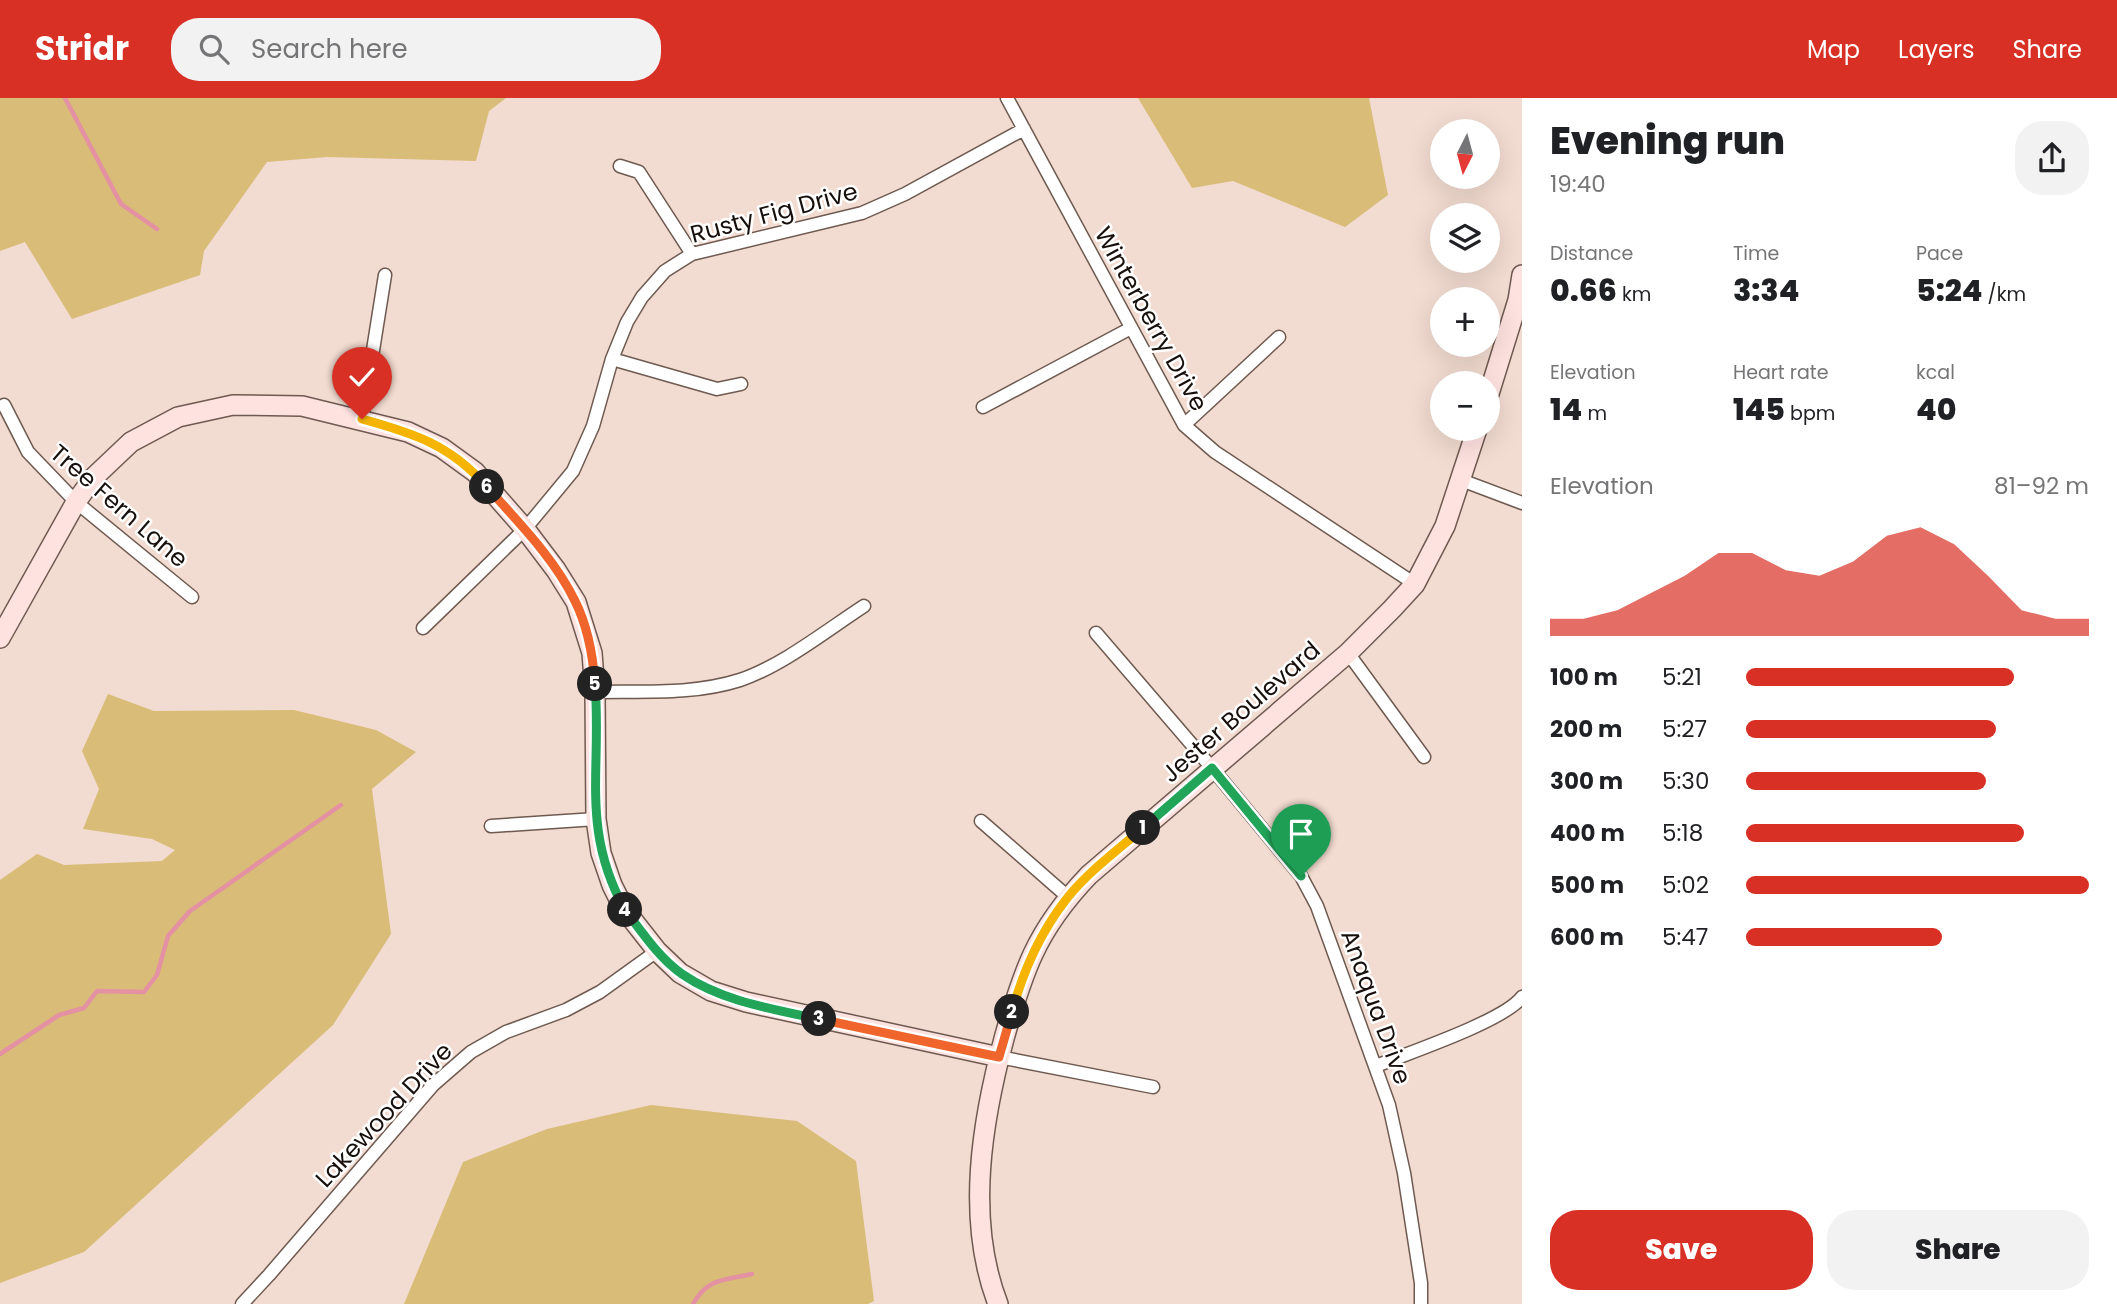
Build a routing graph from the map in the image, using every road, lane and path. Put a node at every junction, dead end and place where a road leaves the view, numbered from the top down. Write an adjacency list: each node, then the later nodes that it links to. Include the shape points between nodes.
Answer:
1 (1007, 98): 2 (street, Winterberry Drive)
2 (1024, 129): 4 (street, Rusty Fig Drive, via 862,213); 7 (street, Winterberry Drive)
3 (620, 166): 4 (street, via 639,172)
4 (692, 254): 9 (street, Rusty Fig Drive, via 665,271 642,297)
5 (385, 275): 14 (street)
6 (1522, 275): 10 (street)
7 (1132, 328): 13 (street); 15 (street, Winterberry Drive)
8 (1279, 338): 15 (street)
9 (612, 359): 11 (street, via 717,389); 20 (street, Rusty Fig Drive, via 593,426 573,471)
10 (1496, 371)
11 (741, 384)
12 (4, 405): 18 (street, Tree Fern Lane, via 28,452)
13 (984, 407)
14 (362, 419): 18 (street, via 302,406 233,405 178,417 131,442 93,478); 20 (street, via 442,447 475,472)
15 (1184, 425): 21 (street, Winterberry Drive, via 1215,452)
16 (1473, 441): 17 (street, Jester Boulevard)
17 (1461, 480): 19 (street); 21 (street, Jester Boulevard, via 1445,526)
18 (76, 502): 22 (street, Tree Fern Lane); 26 (street)
19 (1522, 503)
20 (525, 529): 24 (street, Rusty Fig Drive); 28 (street, via 576,602 592,653)
21 (1415, 583): 27 (street, Jester Boulevard)
22 (192, 597)
23 (864, 606): 28 (street, via 770,667 740,680 699,690)
24 (423, 628)
25 (1096, 633): 30 (street, Anaqua Drive)
26 (0, 638)
27 (1348, 653): 29 (street); 30 (street, Jester Boulevard)
28 (596, 692): 31 (street)
29 (1424, 757)
30 (1212, 768): 34 (street, Jester Boulevard); 38 (street, Anaqua Drive, via 1301,876 1317,906)
31 (596, 819): 33 (street); 35 (street, via 612,885 624,909)
32 (981, 821): 34 (street)
33 (491, 826)
34 (1068, 897): 37 (street, Jester Boulevard, via 1048,926 1020,984)
35 (657, 951): 37 (street, via 711,991 746,1002); 40 (street, Lakewood Drive, via 600,992 471,1052 433,1086)
36 (1521, 1002): 38 (street)
37 (999, 1057): 39 (street); 41 (street, Jester Boulevard, via 980,1176 980,1220)
38 (1376, 1066): 42 (street, Anaqua Drive, via 1404,1173)
39 (1153, 1087)
40 (242, 1304)
41 (998, 1304)
42 (1422, 1304)

